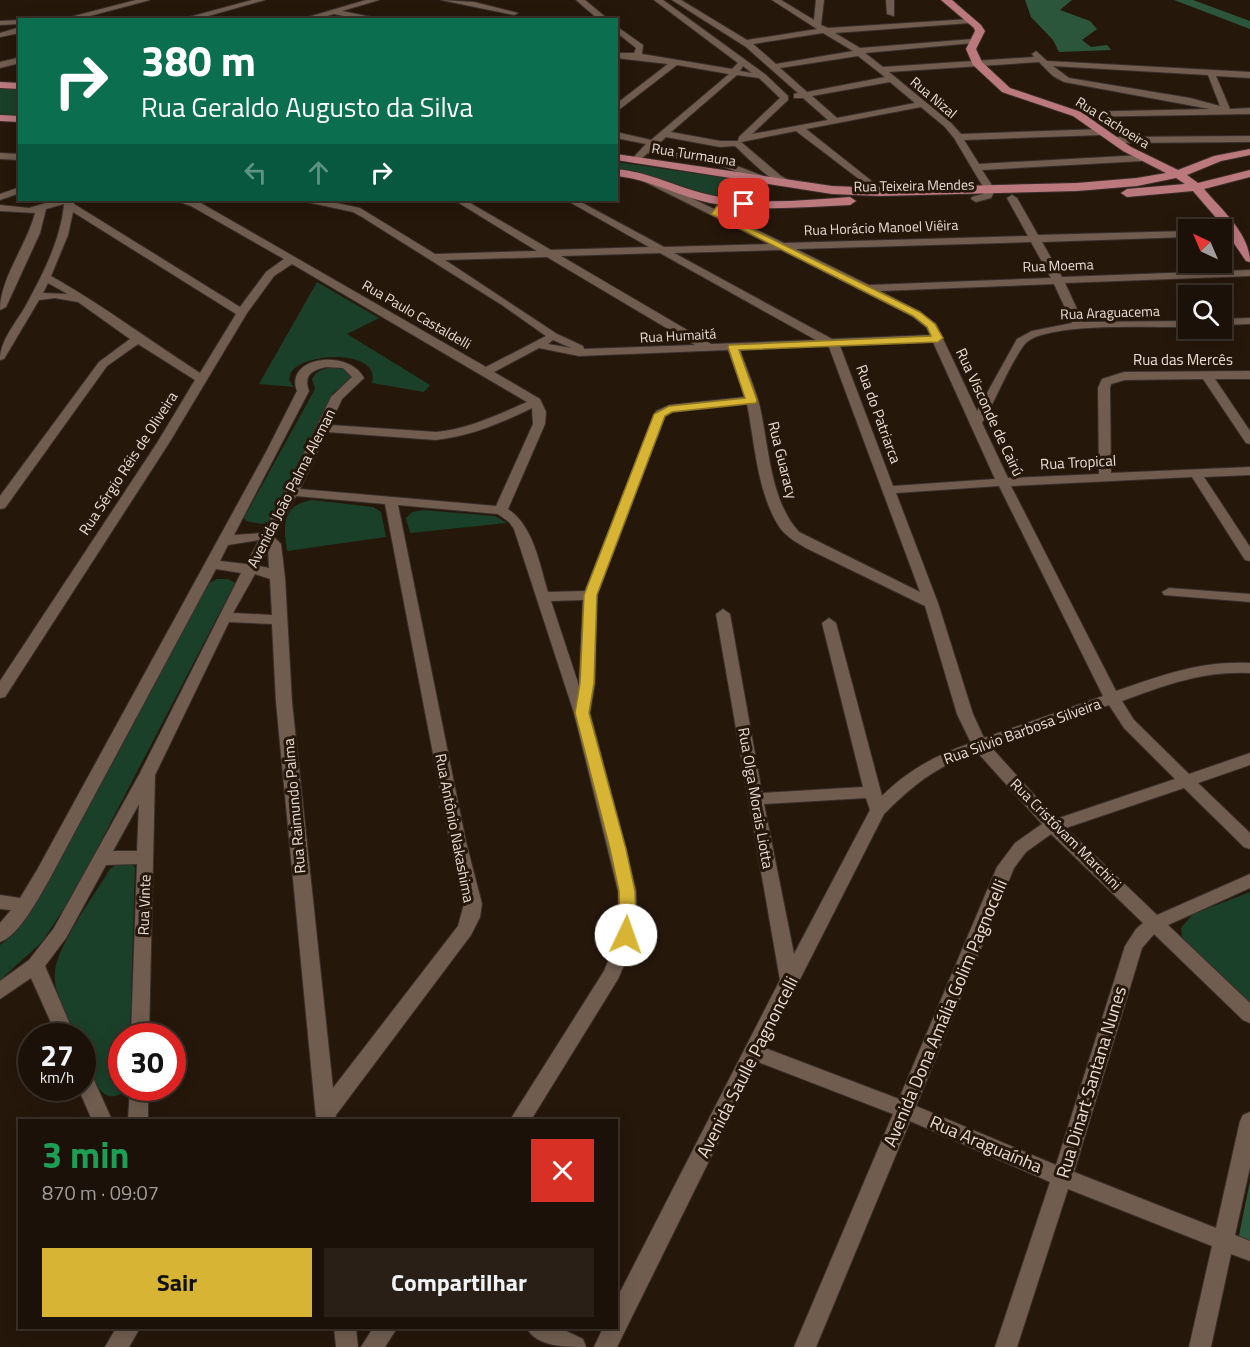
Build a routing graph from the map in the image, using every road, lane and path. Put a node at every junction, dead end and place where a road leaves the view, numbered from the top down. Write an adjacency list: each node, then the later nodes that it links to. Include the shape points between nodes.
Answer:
1 (146, 0): 20 (street)
2 (261, 0): 21 (street)
3 (375, 0): 16 (street)
4 (445, 0): 13 (street)
5 (580, 0): 25 (street)
6 (658, 0): 40 (street)
7 (675, 0): 34 (street)
8 (776, 0): 15 (street, Rua Nizal)
9 (820, 0): 14 (street)
10 (890, 0): 18 (street)
11 (946, 0): 26 (main road)
12 (501, 1): 13 (street); 17 (street)
13 (493, 8): 17 (street); 19 (street)
14 (819, 10): 15 (street); 29 (street)
15 (796, 11): 29 (street, Rua Nizal)
16 (331, 12): 22 (street); 23 (street)
17 (514, 13): 24 (street)
18 (891, 14)
19 (486, 15)
20 (71, 18)
21 (190, 18)
22 (309, 18)
23 (369, 18)
24 (519, 18)
25 (602, 18)
26 (970, 21): 29 (street); 33 (main road, via 980,31)
27 (18, 22): 28 (street)
28 (0, 23)
29 (823, 28): 34 (street); 35 (street, Rua Nizal)
30 (18, 30): 32 (street)
31 (618, 30): 37 (street, via 640,47)
32 (0, 35)
33 (974, 41): 35 (street); 42 (main road, via 971,49)
34 (745, 43): 44 (street)
35 (859, 52): 44 (street); 45 (street, Rua Nizal)
36 (618, 55): 37 (street)
37 (636, 56): 41 (street)
38 (1041, 58): 42 (street); 47 (street); 57 (street, via 1060,76 1076,82)
39 (18, 60): 43 (street)
40 (741, 61): 46 (street); 49 (street)
41 (676, 62): 46 (street); 56 (street)
42 (978, 63): 45 (street); 59 (main road, Rua Cachoeira, via 1006,90)
43 (0, 65)
44 (773, 67): 53 (street)
45 (882, 70): 50 (street, Rua Nizal)
46 (737, 71): 49 (street); 65 (street)
47 (1211, 73): 48 (street); 57 (street)
48 (1250, 75)
49 (763, 77): 54 (street)
50 (891, 79): 53 (street); 55 (street, Rua Nizal)
51 (0, 85): 52 (main road)
52 (18, 86)
53 (803, 95): 54 (street); 62 (street)
54 (785, 98): 70 (street)
55 (922, 105): 62 (street); 67 (street, Rua Nizal)
56 (618, 108)
57 (1225, 110): 58 (street); 59 (street)
58 (1250, 111)
59 (1077, 114): 64 (main road, Rua Cachoeira)
60 (0, 118): 61 (main road)
61 (18, 119)
62 (835, 121): 63 (street)
63 (798, 128): 70 (street); 86 (street)
64 (1102, 132): 67 (street); 69 (main road, Rua Cachoeira)
65 (665, 134): 70 (street, via 720,144); 71 (street)
66 (618, 135): 71 (street)
67 (958, 137): 80 (street, Rua Nizal)
68 (1250, 139): 69 (street)
69 (1114, 140): 78 (main road, Rua Cachoeira)
70 (740, 141): 85 (street)
71 (653, 143): 72 (street)
72 (645, 150): 79 (street); 85 (street, Rua Turmauna, via 728,164)
73 (1249, 153): 74 (main road)
74 (1230, 155): 83 (main road, Rua Teixeira Mendes); 87 (main road, via 1193,175)
75 (0, 156): 76 (street)
76 (18, 157)
77 (618, 157): 79 (main road, Rua Turmauna)
78 (1142, 158): 80 (street); 83 (main road, Rua Cachoeira)
79 (636, 160): 85 (main road, Rua Turmauna)
80 (977, 166): 90 (street, Rua Nizal)
81 (618, 172): 84 (main road, Rua Visconde de Cairú)
82 (1250, 173): 87 (main road, Rua Teixeira Mendes)
83 (1178, 174): 87 (main road, Rua Cachoeira); 90 (main road, Rua Teixeira Mendes, via 1103,185)
84 (638, 175): 102 (main road, Rua Teixeira Mendes, via 710,199); 105 (street, Rua Visconde de Cairú)
85 (778, 181): 89 (main road, Rua Turmauna); 102 (main road, via 777,193)
86 (864, 181): 89 (street, via 858,187); 91 (street)
87 (1196, 187): 92 (main road, Rua Teixeira Mendes); 94 (main road, Rua Cachoeira)
88 (18, 190): 93 (street)
89 (832, 190): 91 (main road, Rua Turmauna)
90 (990, 190): 91 (main road, Rua Teixeira Mendes); 96 (street, via 987,196)
91 (880, 192)
92 (1153, 192): 94 (main road); 95 (main road, Rua Teixeira Mendes)
93 (0, 197)
94 (1206, 197): 106 (main road, Rua Cachoeira)
95 (1012, 198): 96 (main road, Rua Teixeira Mendes); 110 (street)
96 (976, 200): 102 (main road, Rua Teixeira Mendes)
97 (181, 201): 117 (street, Rua Paulo Castaldelli, via 211,213)
98 (316, 201): 115 (street, Rua Humaitá, via 356,210)
99 (461, 201): 114 (street)
100 (574, 201): 113 (street)
101 (68, 202): 104 (street); 107 (street); 108 (street)
102 (749, 204): 105 (street, via 721,208)
103 (2, 209): 104 (street)
104 (41, 209): 123 (street)
105 (715, 214): 112 (street, Rua Visconde de Cairú)
106 (1219, 219)
107 (98, 224): 108 (street); 124 (street)
108 (74, 226): 119 (street)
109 (1178, 234): 110 (street, Rua Horácio Manoel Viêira)
110 (1035, 238): 112 (street, Rua Horácio Manoel Viêira); 120 (street)
111 (1232, 238): 116 (main road, Rua Cachoeira)
112 (780, 245): 113 (street, Rua Horácio Manoel Viêira); 121 (street, Rua Visconde de Cairú)
113 (662, 249): 114 (street, Rua Horácio Manoel Viêira); 132 (street)
114 (548, 254): 115 (street, Rua Horácio Manoel Viêira); 135 (street)
115 (431, 257): 129 (street, Rua Humaitá)
116 (1250, 258)
117 (292, 259): 124 (street, Rua Sérgio Réis de Oliveira, via 270,274); 138 (street, Rua Paulo Castaldelli)
118 (1250, 273): 120 (street, Rua Moema)
119 (45, 277): 122 (street); 123 (street)
120 (1058, 280): 121 (street, Rua Moema); 128 (street)
121 (867, 288): 130 (street, Rua Visconde de Cairú, via 926,320)
122 (83, 301): 123 (street, via 66,296); 131 (street)
123 (15, 303): 137 (street)
124 (242, 313): 141 (street, Rua Sérgio Réis de Oliveira)
125 (1250, 321): 126 (street)
126 (1232, 322)
127 (1178, 324): 128 (street, Rua Araguacema)
128 (1079, 326): 144 (street, Rua Araguacema, via 1042,330 1021,341)
129 (553, 336): 133 (street); 136 (street, Rua Humaitá, via 577,348)
130 (938, 338): 132 (street, Rua Humaitá); 144 (street, Rua Visconde de Cairú)
131 (138, 339): 141 (street); 154 (street, via 103,364)
132 (830, 342): 134 (street, Rua Humaitá); 151 (street, Rua do Patriarca, via 838,350)
133 (541, 345): 136 (street, Rua Humaitá, via 568,353); 138 (street)
134 (733, 347): 135 (street, Rua Humaitá); 142 (street, Rua Guaracy)
135 (709, 348): 136 (street, Rua Humaitá)
136 (599, 352)
137 (0, 357)
138 (487, 371): 143 (street, Rua Paulo Castaldelli)
139 (1206, 374): 140 (street, Rua das Mercês); 146 (street); 149 (street, Rua das Mercês, via 1124,376 1106,382)
140 (1250, 375)
141 (201, 379): 173 (street, Rua Sérgio Réis de Oliveira)
142 (752, 400): 164 (street, via 669,409 660,414); 167 (street, Rua Guaracy, via 772,496 786,526 794,535)
143 (536, 402): 145 (street, via 454,435); 155 (street, via 539,424)
144 (977, 423): 150 (street, Rua Visconde de Cairú)
145 (323, 428): 152 (street, Avenida João Palma Aleman); 158 (street, Avenida João Palma Aleman, via 337,397 358,378 351,367 323,364 301,375 303,391)
146 (1250, 440)
147 (1250, 471): 148 (street, Rua Tropical)
148 (1196, 474): 149 (street, Rua Tropical); 156 (street)
149 (1105, 477): 150 (street, Rua Tropical)
150 (1003, 482): 151 (street, Rua Tropical); 174 (street, Rua Visconde de Cairú)
151 (890, 490): 167 (street, Rua do Patriarca)
152 (292, 492): 153 (street); 157 (street, Avenida João Palma Aleman)
153 (391, 501): 155 (street); 201 (street, Rua Antônio Nakashima, via 473,904 465,930)
154 (0, 505)
155 (501, 510): 165 (street, via 521,529)
156 (1243, 535): 159 (street)
157 (267, 538): 158 (street); 161 (street, Avenida João Palma Aleman); 162 (street, Rua Raimundo Palma, via 274,544)
158 (224, 542): 160 (street, Avenida João Palma Aleman)
159 (1250, 557)
160 (212, 562): 161 (street, via 225,568); 188 (street, Avenida João Palma Aleman)
161 (250, 568): 162 (street); 169 (street, Avenida João Palma Aleman)
162 (278, 578): 170 (street, Rua Raimundo Palma)
163 (1169, 592): 166 (street)
164 (590, 595): 165 (street); 175 (street)
165 (543, 597): 175 (street)
166 (1250, 598)
167 (932, 603): 176 (street, Rua do Patriarca, via 965,714)
168 (723, 614): 180 (street, Rua Olga Morais Liotta)
169 (224, 617): 170 (street); 178 (street, Avenida João Palma Aleman)
170 (279, 620): 201 (street, Rua Raimundo Palma, via 299,863)
171 (829, 623): 181 (street)
172 (1250, 668): 174 (street, Rua Silvio Barbosa Silveira, via 1184,673)
173 (0, 693)
174 (1112, 698): 176 (street, Rua Silvio Barbosa Silveira); 179 (street, Rua Visconde de Cairú, via 1129,724)
175 (582, 713): 204 (street, via 618,849 627,891 628,922 612,974)
176 (979, 744): 181 (street, Rua Silvio Barbosa Silveira, via 928,767); 182 (street, Rua Cristóvam Marchini)
177 (1250, 759): 179 (street, Avenida Dona Amália Golim Pagnocelli)
178 (148, 773): 184 (street, Avenida João Palma Aleman); 185 (street, Rua Vinte)
179 (1186, 781): 182 (street, Avenida Dona Amália Golim Pagnocelli); 183 (street, Rua Visconde de Cairú)
180 (755, 799): 181 (street); 192 (street, Rua Olga Morais Liotta)
181 (875, 801): 192 (street, Avenida Saulle Pagnoncelli)
182 (1053, 826): 189 (street, Rua Cristóvam Marchini); 200 (street, Avenida Dona Amália Golim Pagnocelli, via 1016,850 1006,867)
183 (1250, 843)
184 (100, 859): 185 (street); 191 (street, Avenida João Palma Aleman, via 60,933)
185 (145, 859): 196 (street, Rua Vinte)
186 (1250, 881): 189 (street, Rua Dinart Santana Nunes)
187 (0, 902): 188 (street)
188 (25, 905): 190 (street, Avenida João Palma Aleman)
189 (1155, 923): 194 (street, Rua Cristóvam Marchini); 206 (street, Rua Dinart Santana Nunes, via 1142,934 1130,958)
190 (0, 935)
191 (35, 965): 193 (street, Avenida João Palma Aleman); 195 (street)
192 (790, 982): 197 (street, Avenida Saulle Pagnoncelli)
193 (0, 991)
194 (1250, 1015)
195 (60, 1023)
196 (140, 1023)
197 (755, 1053): 200 (street, Rua Araguaínha); 209 (street, Avenida Saulle Pagnoncelli)
198 (94, 1101): 202 (street)
199 (139, 1101): 203 (street)
200 (905, 1110): 206 (street, Rua Araguaínha); 220 (street, Avenida Dona Amália Golim Pagnocelli)
201 (326, 1116)
202 (102, 1119)
203 (138, 1119)
204 (521, 1119)
205 (1250, 1121): 207 (street)
206 (1062, 1177): 207 (street, Rua Araguaínha); 221 (street, Rua Dinart Santana Nunes)
207 (1224, 1241): 208 (street, Rua Araguaínha); 222 (street)
208 (1250, 1251)
209 (618, 1322)
210 (128, 1329): 215 (street)
211 (345, 1329): 216 (street)
212 (385, 1329): 217 (street)
213 (540, 1329): 218 (street)
214 (614, 1329): 219 (street, Avenida Saulle Pagnoncelli)
215 (116, 1347)
216 (347, 1347)
217 (372, 1347)
218 (575, 1347)
219 (605, 1347)
220 (805, 1347)
221 (1006, 1347)
222 (1200, 1347)

